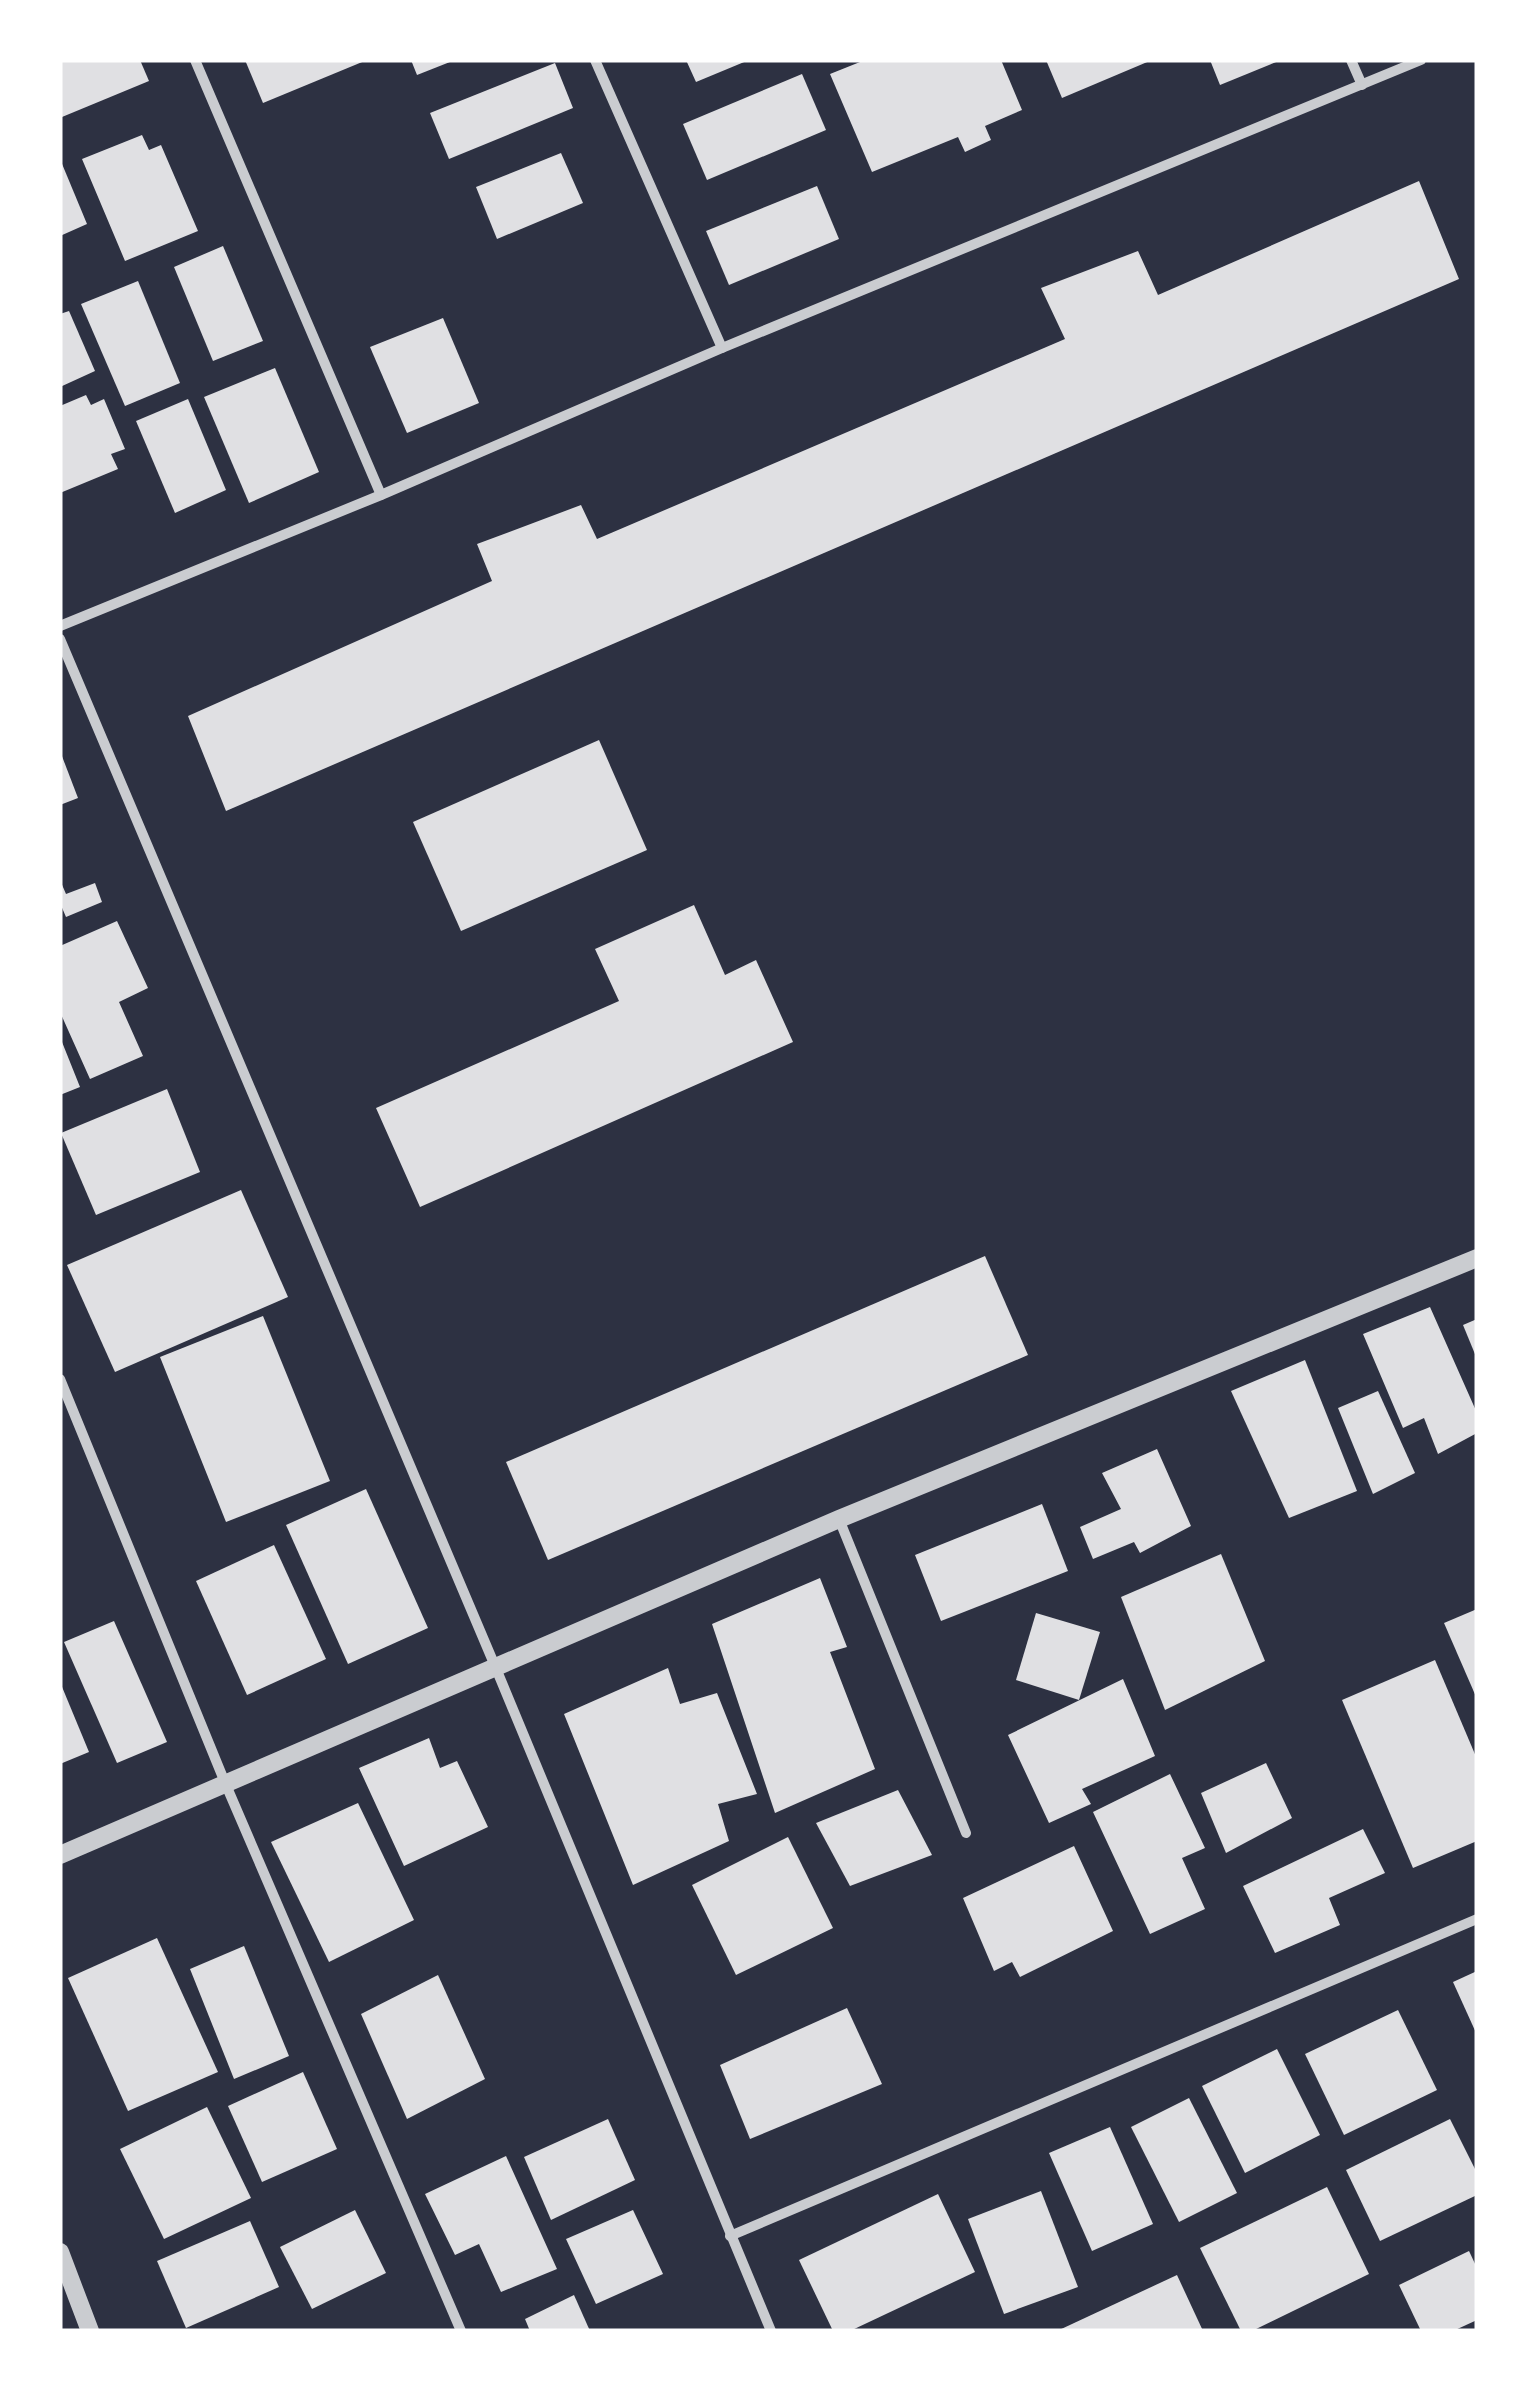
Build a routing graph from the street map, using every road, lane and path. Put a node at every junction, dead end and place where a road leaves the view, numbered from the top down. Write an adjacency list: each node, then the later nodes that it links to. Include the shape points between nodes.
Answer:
1 (196, 60): 7 (street)
2 (595, 60): 6 (street)
3 (1352, 60): 5 (street)
4 (1422, 60): 5 (street)
5 (1362, 85): 6 (street)
6 (722, 348): 7 (street)
7 (381, 495): 8 (street)
8 (60, 626)
9 (60, 639): 13 (street)
10 (1477, 1258): 12 (street)
11 (60, 1380): 14 (street)
12 (839, 1519): 13 (street); 15 (street)
13 (495, 1666): 14 (street); 18 (street)
14 (226, 1785): 16 (street); 21 (street)
15 (966, 1833)
16 (60, 1855)
17 (1477, 1919): 18 (street)
18 (730, 2236): 22 (street)
19 (60, 2252): 20 (street)
20 (90, 2331)
21 (460, 2331)
22 (772, 2331)

